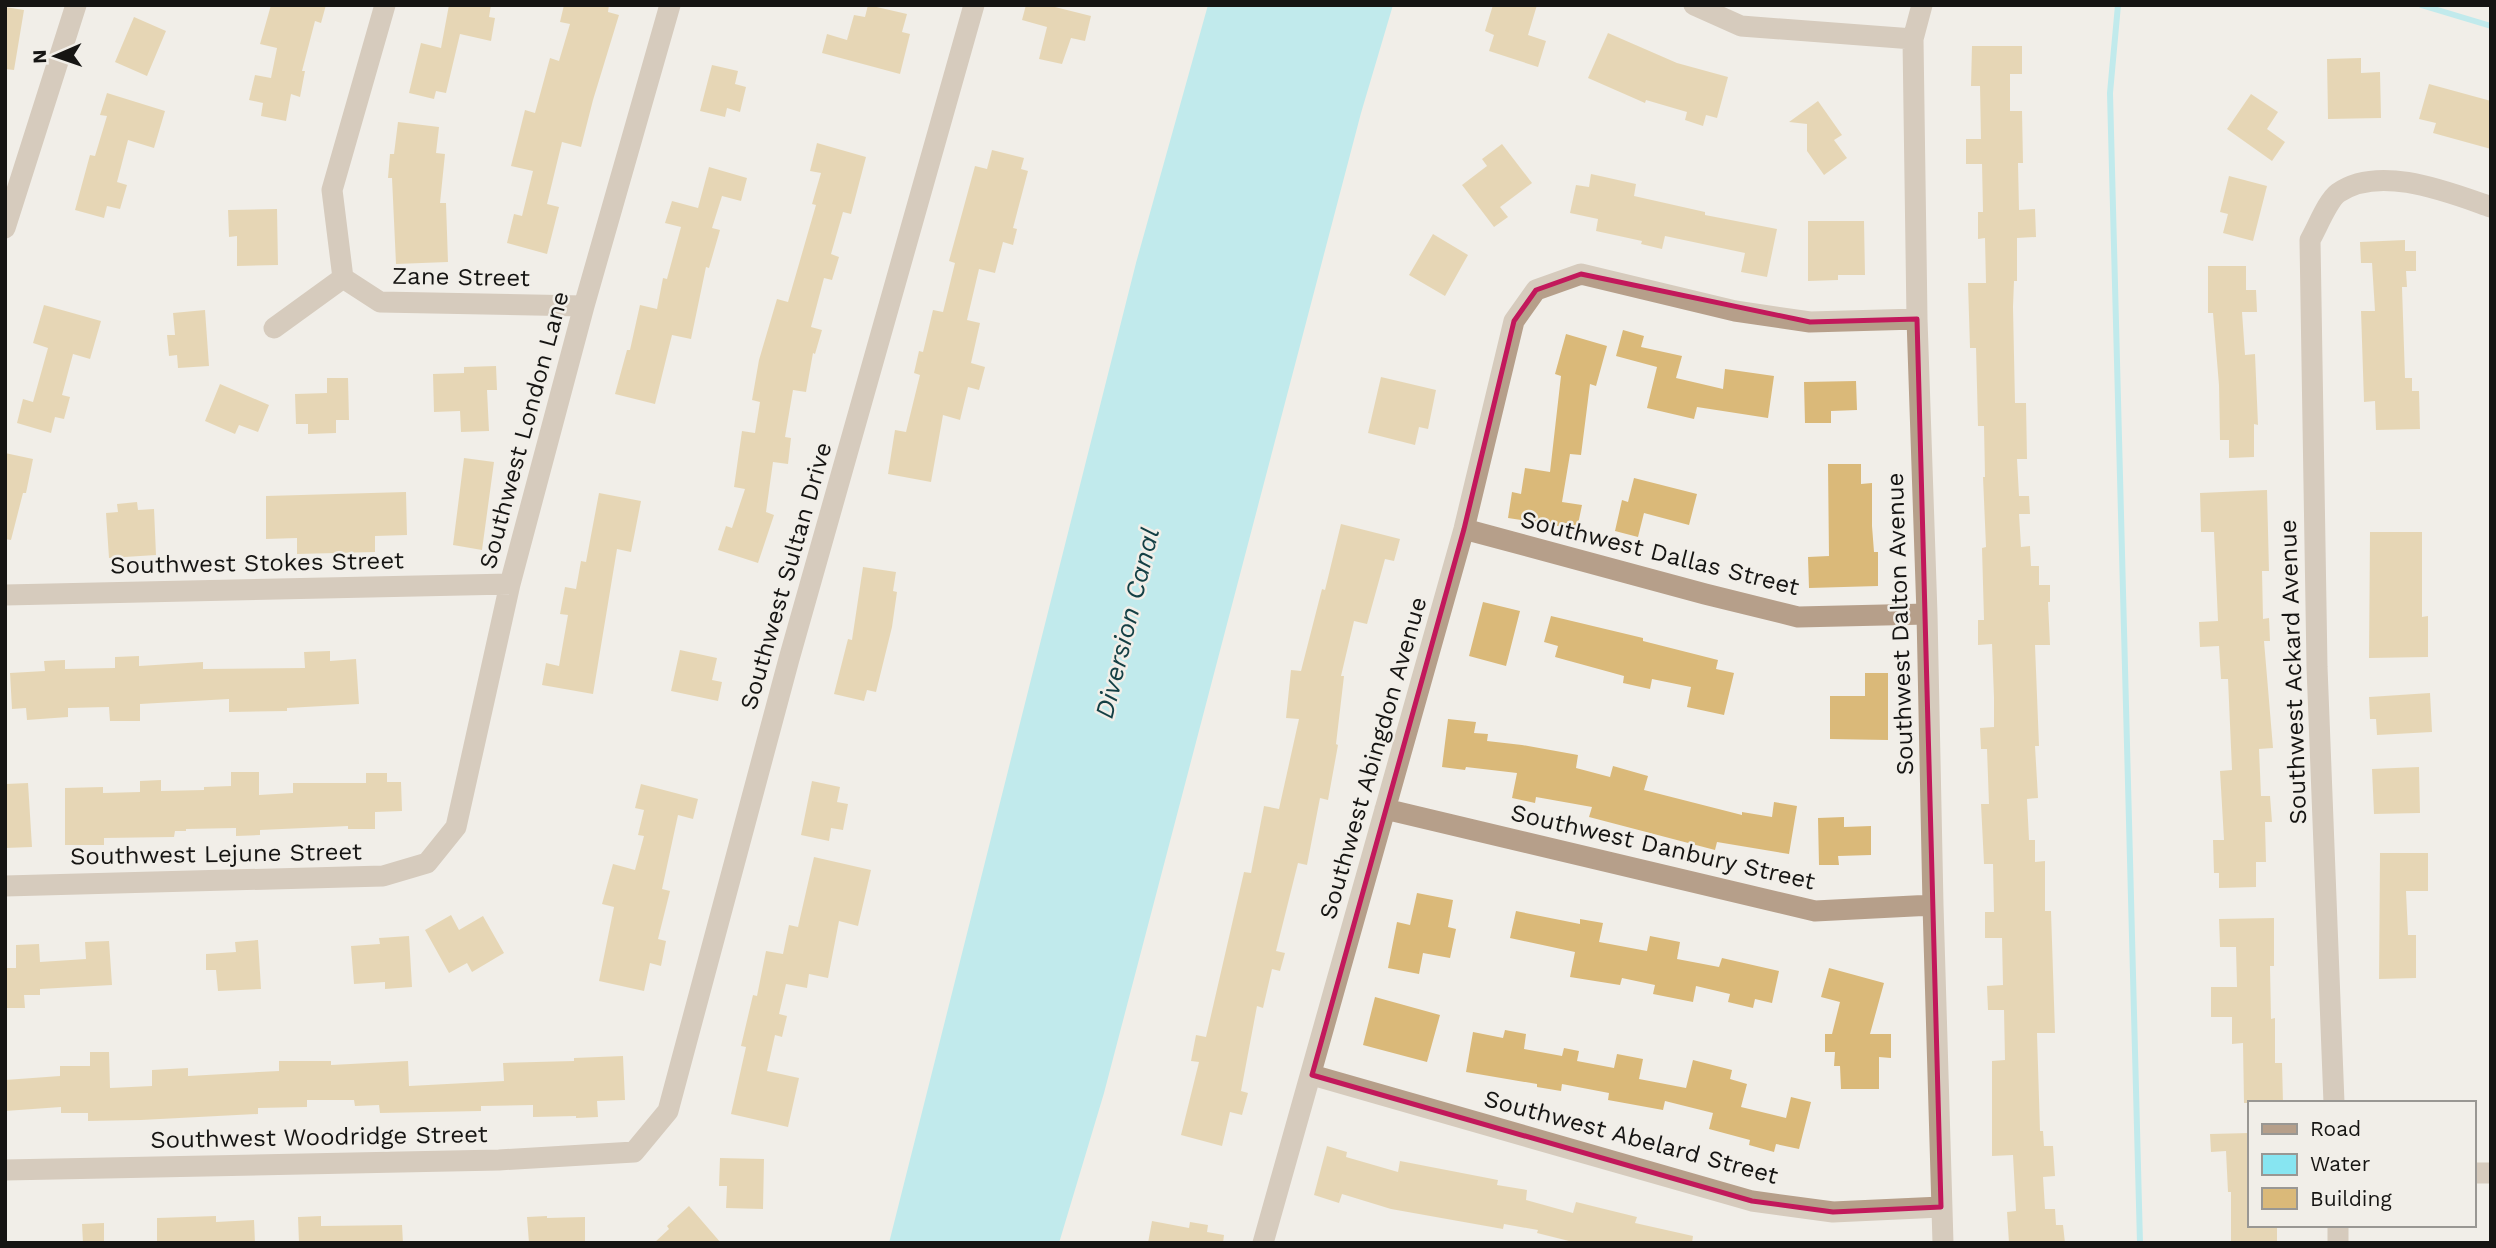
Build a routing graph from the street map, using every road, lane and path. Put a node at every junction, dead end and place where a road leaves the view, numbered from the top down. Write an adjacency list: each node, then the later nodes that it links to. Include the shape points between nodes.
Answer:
1 (76, 5): 9 (street)
2 (385, 5): 10 (street, via 332,190)
3 (670, 5): 11 (street, Southwest London Lane)
4 (974, 5): 24 (street, Southwest Sultan Drive, via 792,646 668,1111)
5 (1694, 5): 7 (street, via 1741,26)
6 (1922, 5): 7 (street, Southwest Dalton Avenue)
7 (1913, 39): 12 (street, Southwest Dalton Avenue)
8 (2491, 207): 23 (street, Southwest Ackard Avenue, via 2391,179 2359,182 2336,194 2310,240 2317,667)
9 (5, 228)
10 (343, 278): 11 (street, Zane Street, via 380,302); 13 (street)
11 (584, 306): 15 (street, Southwest London Lane)
12 (1917, 318): 14 (street, Southwest Abingdon Avenue, via 1810,322 1735,310 1581,274 1536,290 1514,321); 17 (street, Southwest Dalton Avenue)
13 (274, 328)
14 (1464, 529): 17 (street, Southwest Dallas Street, via 1798,617); 18 (street, Southwest Abingdon Avenue)
15 (510, 584): 16 (street, Southwest Stokes Street); 19 (street, Southwest London Lane, via 456,827)
16 (5, 596)
17 (1927, 614): 21 (street, Southwest Dalton Avenue)
18 (1385, 809): 21 (street, Southwest Danbury Street, via 1815,911); 22 (street, Southwest Abingdon Avenue)
19 (427, 863): 20 (street, Southwest Lejune Street, via 383,876)
20 (5, 886)
21 (1933, 905): 26 (street, Southwest Dalton Avenue)
22 (1312, 1075): 26 (street, Southwest Abelard Street, via 1752,1201 1833,1212); 27 (street, Southwest Abingdon Avenue)
23 (2334, 1101)
24 (634, 1152): 25 (street, Southwest Woodridge Street, via 499,1160)
25 (5, 1170)
26 (1941, 1207): 28 (street, Southwest Dalton Avenue)
27 (1264, 1243)
28 (1943, 1243)

